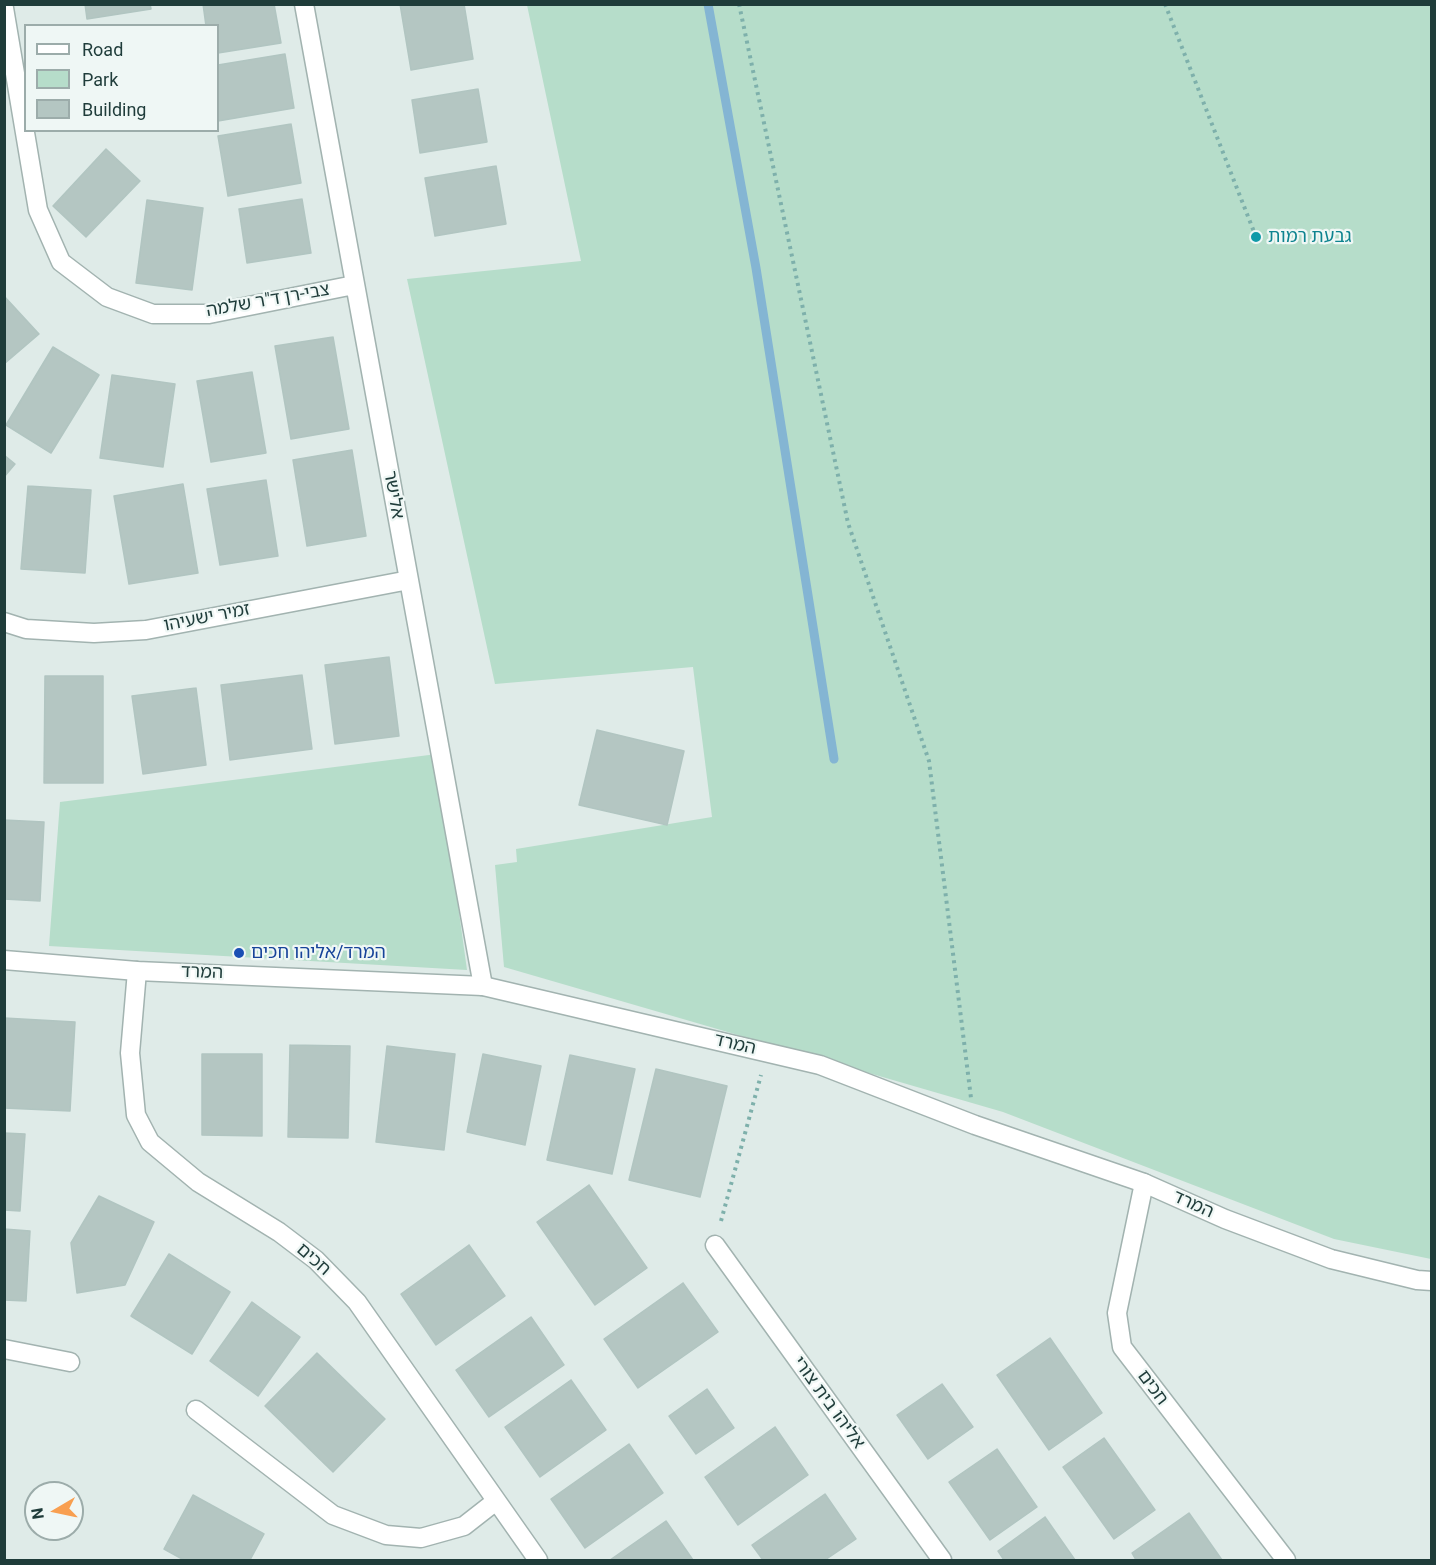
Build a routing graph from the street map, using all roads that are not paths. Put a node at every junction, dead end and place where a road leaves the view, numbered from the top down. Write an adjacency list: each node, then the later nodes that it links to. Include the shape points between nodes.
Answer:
1 (304, 4): 5 (street, אלישר)
2 (4, 8): 3 (street, צבי-רן ד"ר שלמה)
3 (24, 127)
4 (25, 132): 5 (street, צבי-רן ד"ר שלמה, via 38,210 61,262 107,297 153,314 209,314)
5 (354, 285): 6 (street, אלישר)
6 (409, 580): 7 (street, זמיר ישעיהו, via 146,630 94,633 26,629); 10 (street, אלישר)
7 (4, 622)
8 (4, 960): 9 (street, המרד)
9 (137, 971): 10 (street, המרד); 17 (street, חכים, via 130,1053 136,1115 150,1142 198,1182 316,1260 357,1302)
10 (483, 986): 11 (street, המרד, via 820,1065)
11 (1144, 1184): 13 (street, המרד, via 1331,1259); 20 (street, חכים, via 1117,1313 1122,1347)
12 (715, 1245): 19 (street, אליהו בית צורי)
13 (1431, 1281)
14 (4, 1349): 15 (street)
15 (70, 1362)
16 (196, 1410): 17 (street, via 333,1515 386,1535 421,1538 464,1526)
17 (496, 1501): 18 (street, חכים)
18 (538, 1560)
19 (942, 1560)
20 (1286, 1560)

